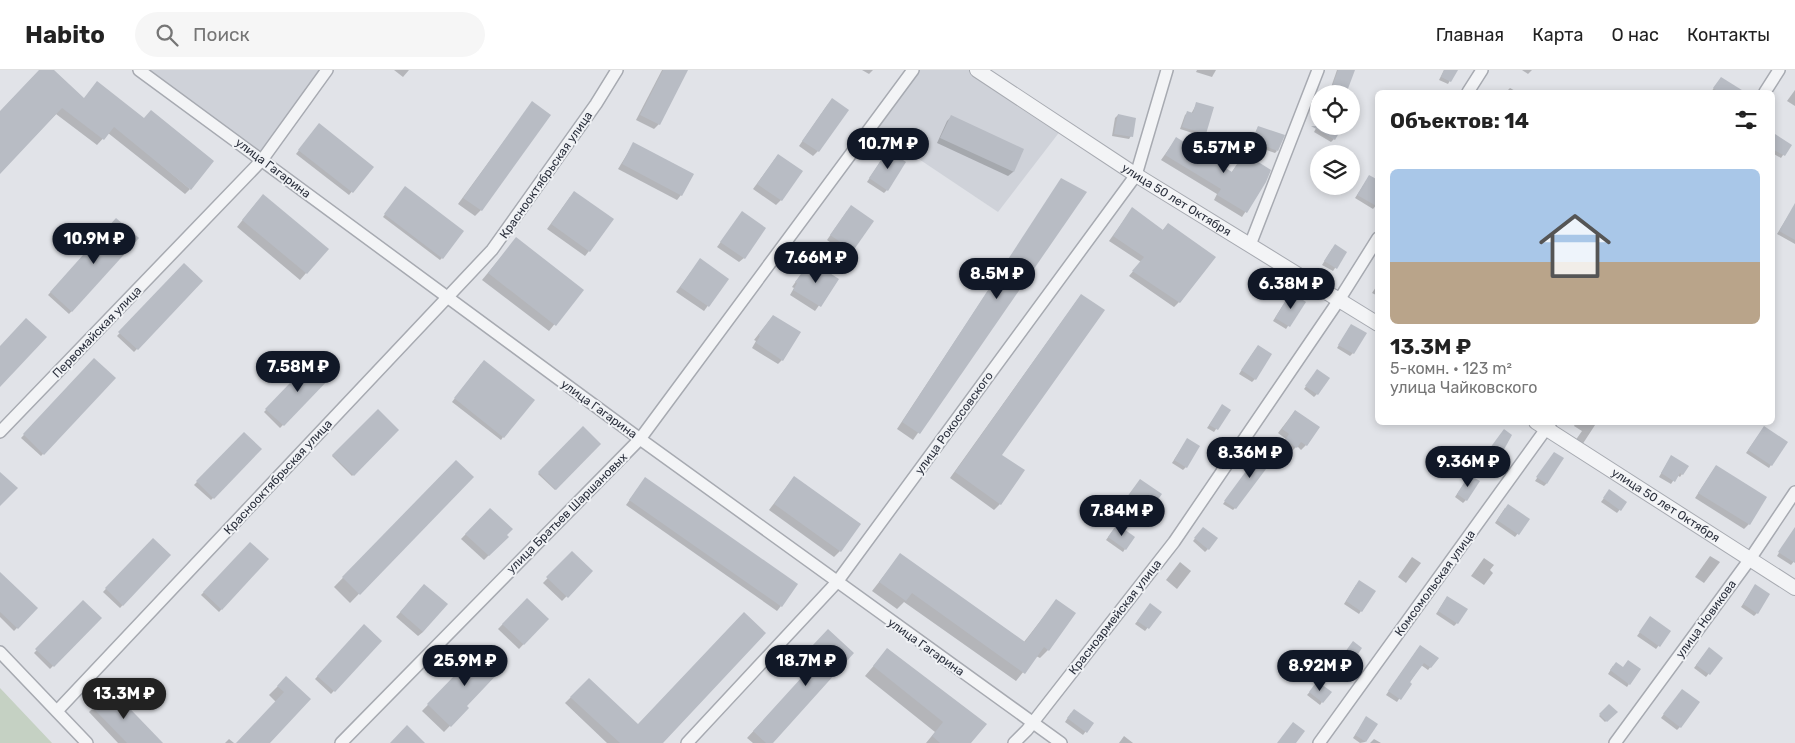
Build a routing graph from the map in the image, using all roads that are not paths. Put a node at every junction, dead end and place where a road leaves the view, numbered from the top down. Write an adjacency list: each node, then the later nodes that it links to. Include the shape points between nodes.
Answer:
1 (139, 70): 12 (street, улица Гагарина)
2 (327, 70): 12 (street, Первомайская улица)
3 (617, 70): 16 (street, Краснооктябрьская улица, via 492,250)
4 (913, 70): 21 (street, улица Братьев Шаршановых)
5 (977, 70): 13 (street, улица 50 лет Октября)
6 (1168, 70): 13 (street, улица Рокоссовского)
7 (1318, 70): 15 (street)
8 (1482, 70): 10 (street)
9 (1779, 70): 11 (street)
10 (1469, 90)
11 (1766, 90)
12 (262, 160): 16 (street, улица Гагарина); 20 (street, Первомайская улица)
13 (1136, 175): 15 (street, улица 50 лет Октября); 24 (street, улица Рокоссовского)
14 (1375, 243): 17 (street, Красноармейская улица)
15 (1250, 245): 17 (street, улица 50 лет Октября)
16 (448, 298): 21 (street, улица Гагарина); 27 (street, Краснооктябрьская улица)
17 (1339, 300): 18 (street, улица 50 лет Октября); 28 (street, Красноармейская улица, via 1174,542)
18 (1375, 322)
19 (1545, 425): 23 (street, улица 50 лет Октября); 34 (street, Комсомольская улица)
20 (0, 432)
21 (640, 439): 24 (street, улица Гагарина); 30 (street, улица Братьев Шаршановых)
22 (1795, 492): 23 (street, улица Новикова)
23 (1750, 560): 25 (street, улица 50 лет Октября); 35 (street, улица Новикова)
24 (837, 582): 28 (street, улица Гагарина); 31 (street, улица Рокоссовского)
25 (1795, 588)
26 (0, 652): 27 (street)
27 (57, 711): 29 (street)
28 (1033, 722): 32 (street, Красноармейская улица); 33 (street, улица Гагарина)
29 (87, 743)
30 (341, 743)
31 (687, 743)
32 (1014, 743)
33 (1061, 743)
34 (1319, 743)
35 (1615, 743)

